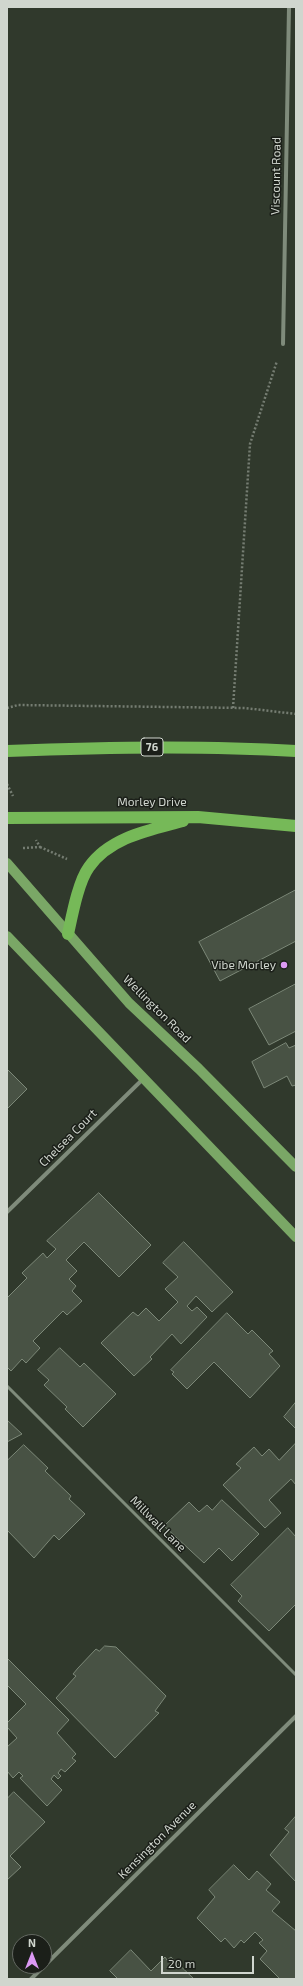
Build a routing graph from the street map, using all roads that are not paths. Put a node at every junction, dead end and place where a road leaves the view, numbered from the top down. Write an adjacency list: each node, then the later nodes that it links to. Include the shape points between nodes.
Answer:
1 (289, 7): 2 (street, Viscount Road)
2 (283, 344)
3 (7, 751): 4 (highway, 76, via 146,747 231,747)
4 (296, 751)
5 (198, 817): 6 (highway, Morley Drive); 7 (highway, Morley Drive); 9 (highway, via 137,834 105,850 88,868 78,893)
6 (7, 818)
7 (296, 826)
8 (7, 862): 9 (main road, Wellington Road)
9 (68, 934): 12 (main road, Wellington Road, via 129,1003)
10 (7, 936): 11 (main road)
11 (143, 1079): 13 (street, Chelsea Court); 14 (main road)
12 (296, 1167)
13 (7, 1212)
14 (296, 1237)
15 (7, 1386): 16 (lane, Millwall Lane)
16 (296, 1675)
17 (296, 1716): 18 (street, Kensington Avenue)
18 (31, 1979)

